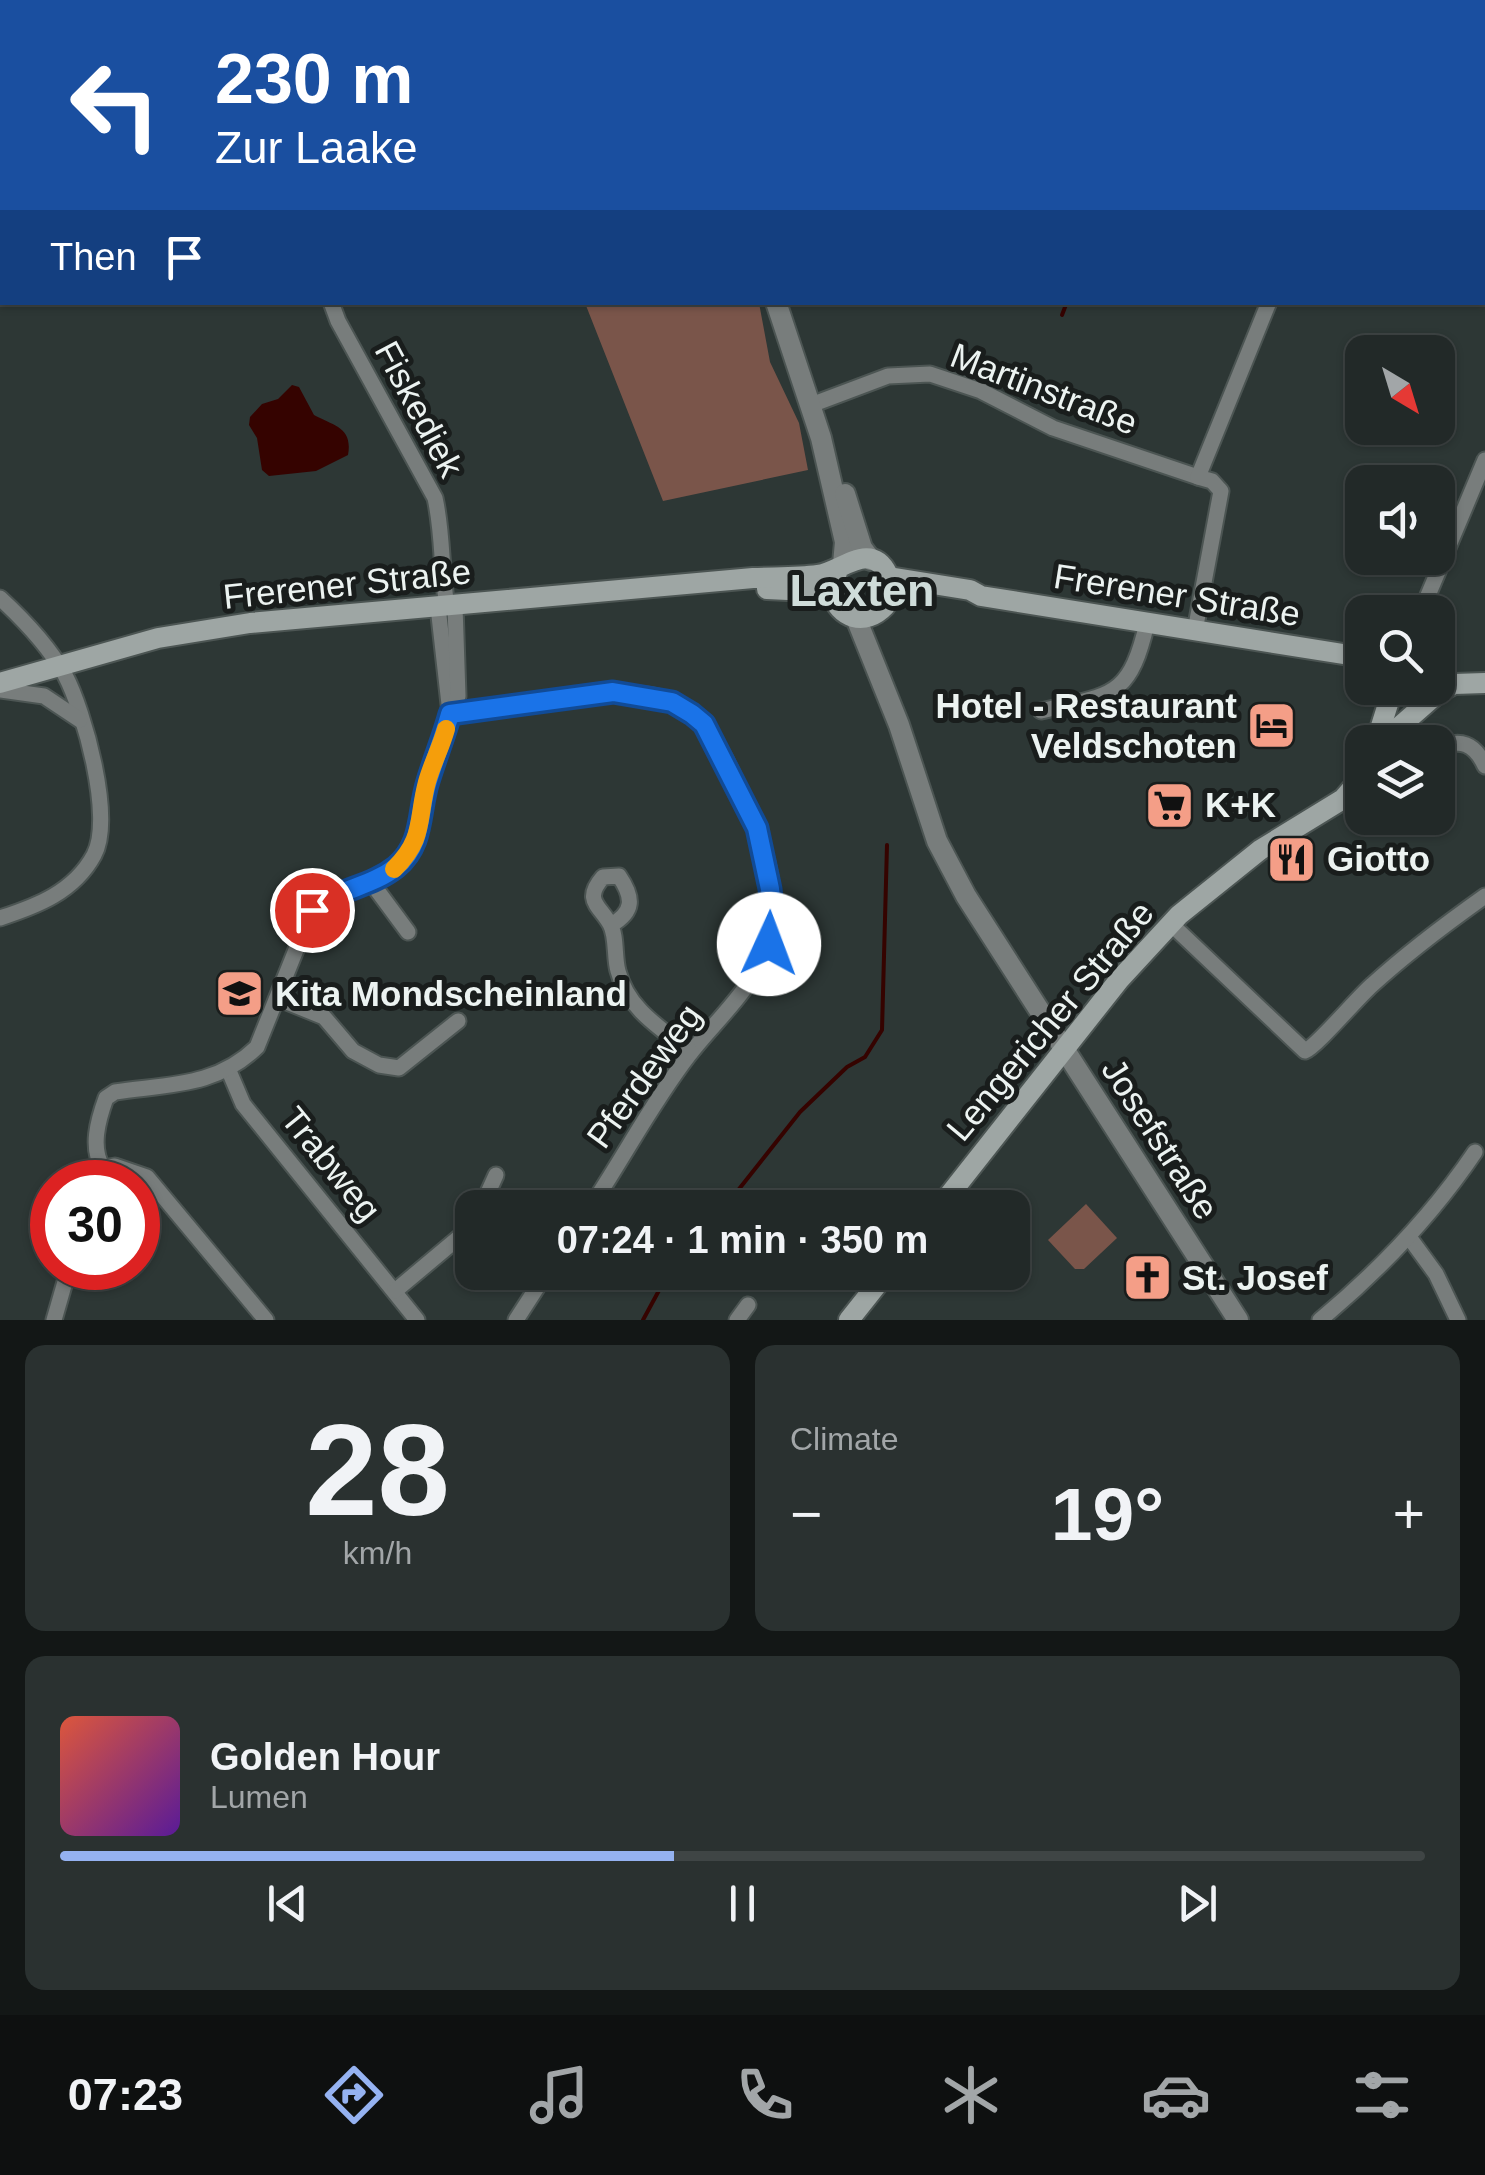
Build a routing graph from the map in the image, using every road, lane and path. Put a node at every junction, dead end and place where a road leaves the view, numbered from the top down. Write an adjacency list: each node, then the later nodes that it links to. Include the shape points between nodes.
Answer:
1 (332, 305): 15 (street, Fiskediek, via 435,498)
2 (777, 305): 4 (street)
3 (1268, 305): 7 (street)
4 (811, 405): 5 (street); 7 (street, Martinstraße, via 888,376 930,374 1053,428)
5 (821, 438): 8 (street); 9 (street, via 845,542)
6 (1485, 460): 11 (street)
7 (1198, 477): 18 (street, via 1221,490)
8 (871, 560): 9 (main road); 13 (main road)
9 (841, 566): 10 (main road, Frerener Straße, via 820,576); 12 (main road)
10 (706, 584): 12 (main road, Frerener Straße); 15 (main road, Frerener Straße)
11 (1428, 595)
12 (832, 596): 16 (main road)
13 (886, 596): 16 (main road); 17 (main road, Frerener Straße, via 970,590); 27 (street, Josefstraße, via 878,628)
14 (0, 598): 20 (street)
15 (447, 607): 20 (main road, Frerener Straße, via 250,623); 25 (street, via 458,696)
16 (856, 618): 27 (street, Josefstraße)
17 (1147, 623): 18 (main road, Frerener Straße); 24 (street, via 1136,663 1119,688)
18 (1195, 631): 19 (main road, Frerener Straße)
19 (1345, 654)
20 (58, 664): 23 (main road, Frerener Straße); 26 (street)
21 (1455, 674): 22 (main road)
22 (1485, 681): 28 (main road, via 1454,684)
23 (0, 686): 26 (street, via 44,696)
24 (1041, 711)
25 (450, 714): 32 (street, via 413,850); 41 (street, Pferdeweg, via 613,692 672,702 704,724 757,828 773,917 769,944 752,976)
26 (80, 720): 34 (street, via 98,777 102,822 95,853 58,895)
27 (899, 725): 40 (street, Josefstraße, via 937,840)
28 (1399, 725)
29 (1455, 743): 30 (street, via 1469,744)
30 (1485, 766)
31 (1345, 796): 35 (main road, Lengericher Straße, via 1260,850)
32 (370, 882): 37 (street); 38 (street, via 312,910)
33 (1485, 896): 35 (street, via 1374,983 1305,1051)
34 (0, 918)
35 (1171, 924): 40 (main road, Lengericher Straße)
36 (611, 925): 41 (street, via 629,999)
37 (408, 932)
38 (277, 998): 39 (street, via 324,1018 353,1051 398,1068); 42 (street, via 257,1047)
39 (458, 1021)
40 (1064, 1051): 48 (main road, Lengericher Straße); 63 (street, Josefstraße)
41 (691, 1052): 47 (street, Pferdeweg)
42 (229, 1071): 44 (street, via 114,1092 106,1098); 53 (street, Trabweg, via 244,1104)
43 (1476, 1152): 50 (street)
44 (97, 1160)
45 (496, 1175): 46 (street)
46 (489, 1190)
47 (601, 1190)
48 (953, 1190)
49 (160, 1192): 58 (street)
50 (1409, 1236): 64 (street); 65 (street)
51 (455, 1241): 53 (street)
52 (63, 1290): 57 (street)
53 (396, 1290): 59 (street, Trabweg)
54 (535, 1290): 60 (street)
55 (873, 1290): 62 (main road)
56 (748, 1304): 61 (street)
57 (54, 1320)
58 (266, 1320)
59 (418, 1320)
60 (516, 1320)
61 (737, 1320)
62 (849, 1320)
63 (1238, 1320)
64 (1320, 1320)
65 (1458, 1320)

